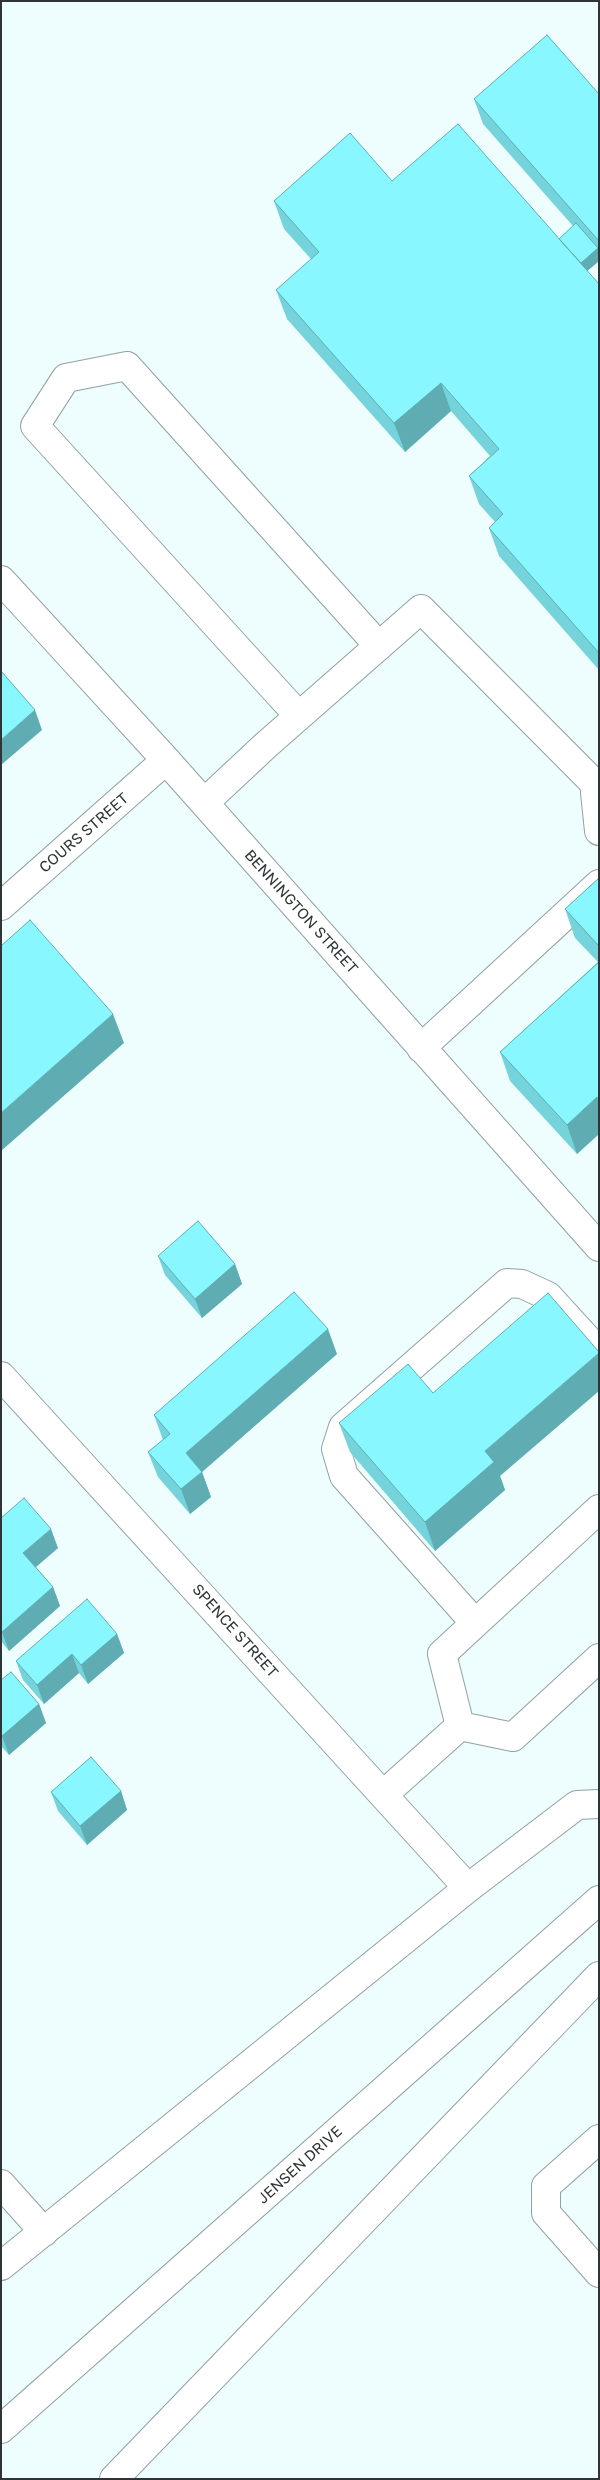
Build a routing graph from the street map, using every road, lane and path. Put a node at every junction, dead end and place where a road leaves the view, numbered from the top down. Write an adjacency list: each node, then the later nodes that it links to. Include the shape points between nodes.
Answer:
1 (1, 580): 4 (street, BENNINGTON STREET)
2 (379, 646): 3 (street); 3 (street, via 127,366 66,378 35,426); 5 (street, via 421,609)
3 (299, 716): 6 (street)
4 (166, 760): 6 (street, BENNINGTON STREET); 9 (street, COURS STREET)
5 (596, 780): 7 (street)
6 (204, 803): 10 (street, BENNINGTON STREET)
7 (599, 831)
8 (599, 884): 10 (street)
9 (1, 906)
10 (421, 1048): 11 (street, BENNINGTON STREET)
11 (599, 1247)
12 (599, 1352): 15 (street, via 548,1296 522,1284 506,1283 343,1427 336,1449 344,1476)
13 (1, 1376): 18 (street, SPENCE STREET)
14 (599, 1509): 15 (street)
15 (475, 1624): 17 (street, via 442,1654)
16 (599, 1658): 17 (street, via 514,1737)
17 (460, 1726): 18 (street)
18 (384, 1794): 20 (street, SPENCE STREET)
19 (599, 1804): 20 (street, via 577,1805)
20 (468, 1888): 25 (street)
21 (599, 1900): 28 (street, JENSEN DRIVE)
22 (599, 1976): 29 (street)
23 (599, 2139): 27 (street, via 546,2186 546,2213)
24 (1, 2184): 25 (street)
25 (44, 2232): 26 (street)
26 (1, 2266)
27 (599, 2273)
28 (1, 2429)
29 (114, 2479)

